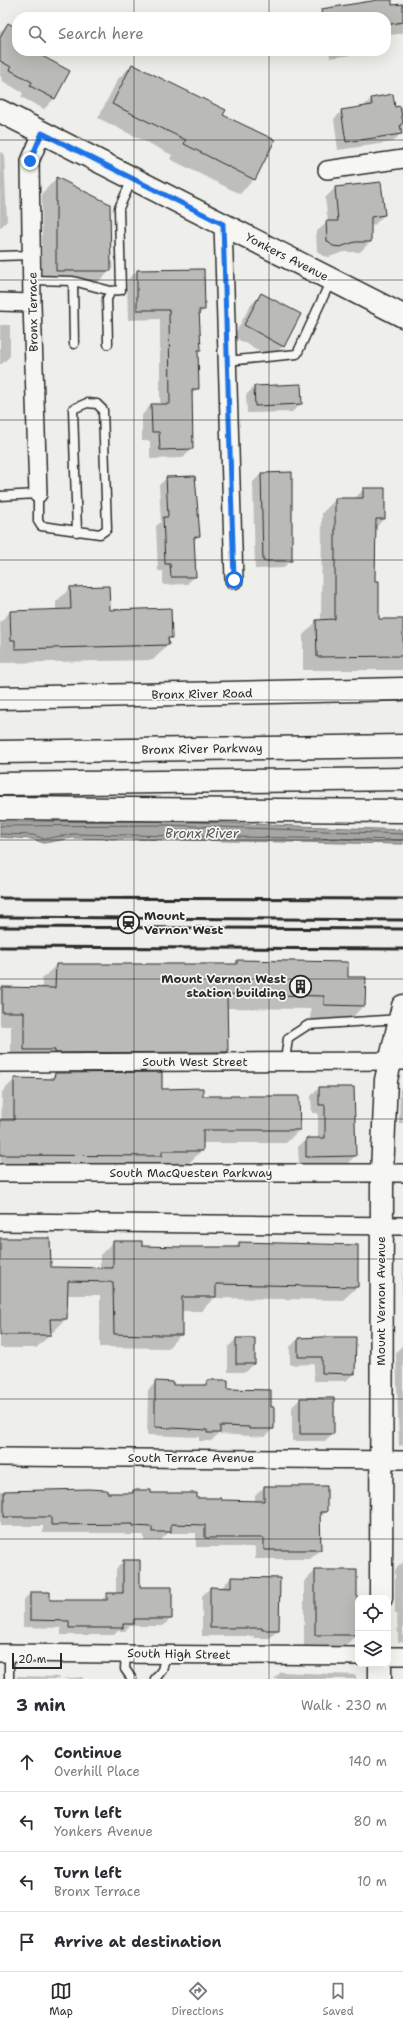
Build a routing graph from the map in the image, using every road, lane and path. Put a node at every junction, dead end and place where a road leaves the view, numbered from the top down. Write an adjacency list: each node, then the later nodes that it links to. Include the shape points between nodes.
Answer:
1 (0, 111): 2 (main road, Yonkers Avenue)
2 (42, 133): 5 (main road, Yonkers Avenue); 7 (street, Bronx Terrace, via 30,161)
3 (403, 159): 4 (street)
4 (327, 170)
5 (132, 179): 6 (main road, Yonkers Avenue); 12 (lane, via 119,208 121,290)
6 (223, 224): 9 (main road, Yonkers Avenue); 18 (street)
7 (31, 255): 8 (lane); 10 (street, Bronx Terrace)
8 (0, 256)
9 (331, 279): 15 (main road, Yonkers Avenue); 18 (lane, via 297,354)
10 (32, 280): 11 (lane); 14 (street, Bronx Terrace)
11 (73, 281): 12 (lane); 16 (lane)
12 (111, 291): 17 (lane, via 106,299)
13 (0, 302): 14 (street)
14 (32, 303): 19 (street, Bronx Terrace)
15 (403, 316)
16 (74, 344)
17 (108, 344)
18 (227, 361): 22 (street)
19 (38, 494): 20 (lane); 21 (lane, via 38,521 41,526)
20 (0, 496)
21 (77, 532): 21 (lane, via 100,534 107,530 103,410 97,404 87,404 73,409)
22 (234, 580)
23 (403, 689): 24 (main road, Bronx River Road)
24 (0, 698)
25 (403, 746): 26 (main road, Bronx River Parkway)
26 (0, 752)
27 (403, 780): 28 (main road)
28 (0, 784)
29 (0, 808): 30 (main road)
30 (403, 811)
31 (401, 1012): 32 (main road, Mount Vernon Avenue); 33 (lane, via 308,1025 288,1038)
32 (397, 1061): 33 (street, South West Street); 36 (main road, Mount Vernon Avenue, via 386,1080)
33 (285, 1062): 34 (street, South West Street)
34 (0, 1063)
35 (0, 1173): 36 (street, South MacQuesten Parkway)
36 (392, 1173): 38 (main road, Mount Vernon Avenue)
37 (0, 1222): 38 (street)
38 (380, 1226): 39 (street); 41 (main road, Mount Vernon Avenue)
39 (403, 1226)
40 (0, 1457): 41 (street, South Terrace Avenue)
41 (382, 1460): 42 (street, South Terrace Avenue); 43 (main road, Mount Vernon Avenue)
42 (403, 1460)
43 (381, 1595)
44 (4, 1653): 45 (street, South High Street); 51 (lane)
45 (126, 1654): 46 (street, South High Street); 52 (lane, via 125,1669)
46 (166, 1654): 47 (street, South High Street); 53 (lane, via 162,1670)
47 (355, 1656)
48 (391, 1656): 49 (street)
49 (403, 1656)
50 (380, 1667): 54 (main road)
51 (9, 1679)
52 (132, 1679)
53 (156, 1679)
54 (380, 1679)

